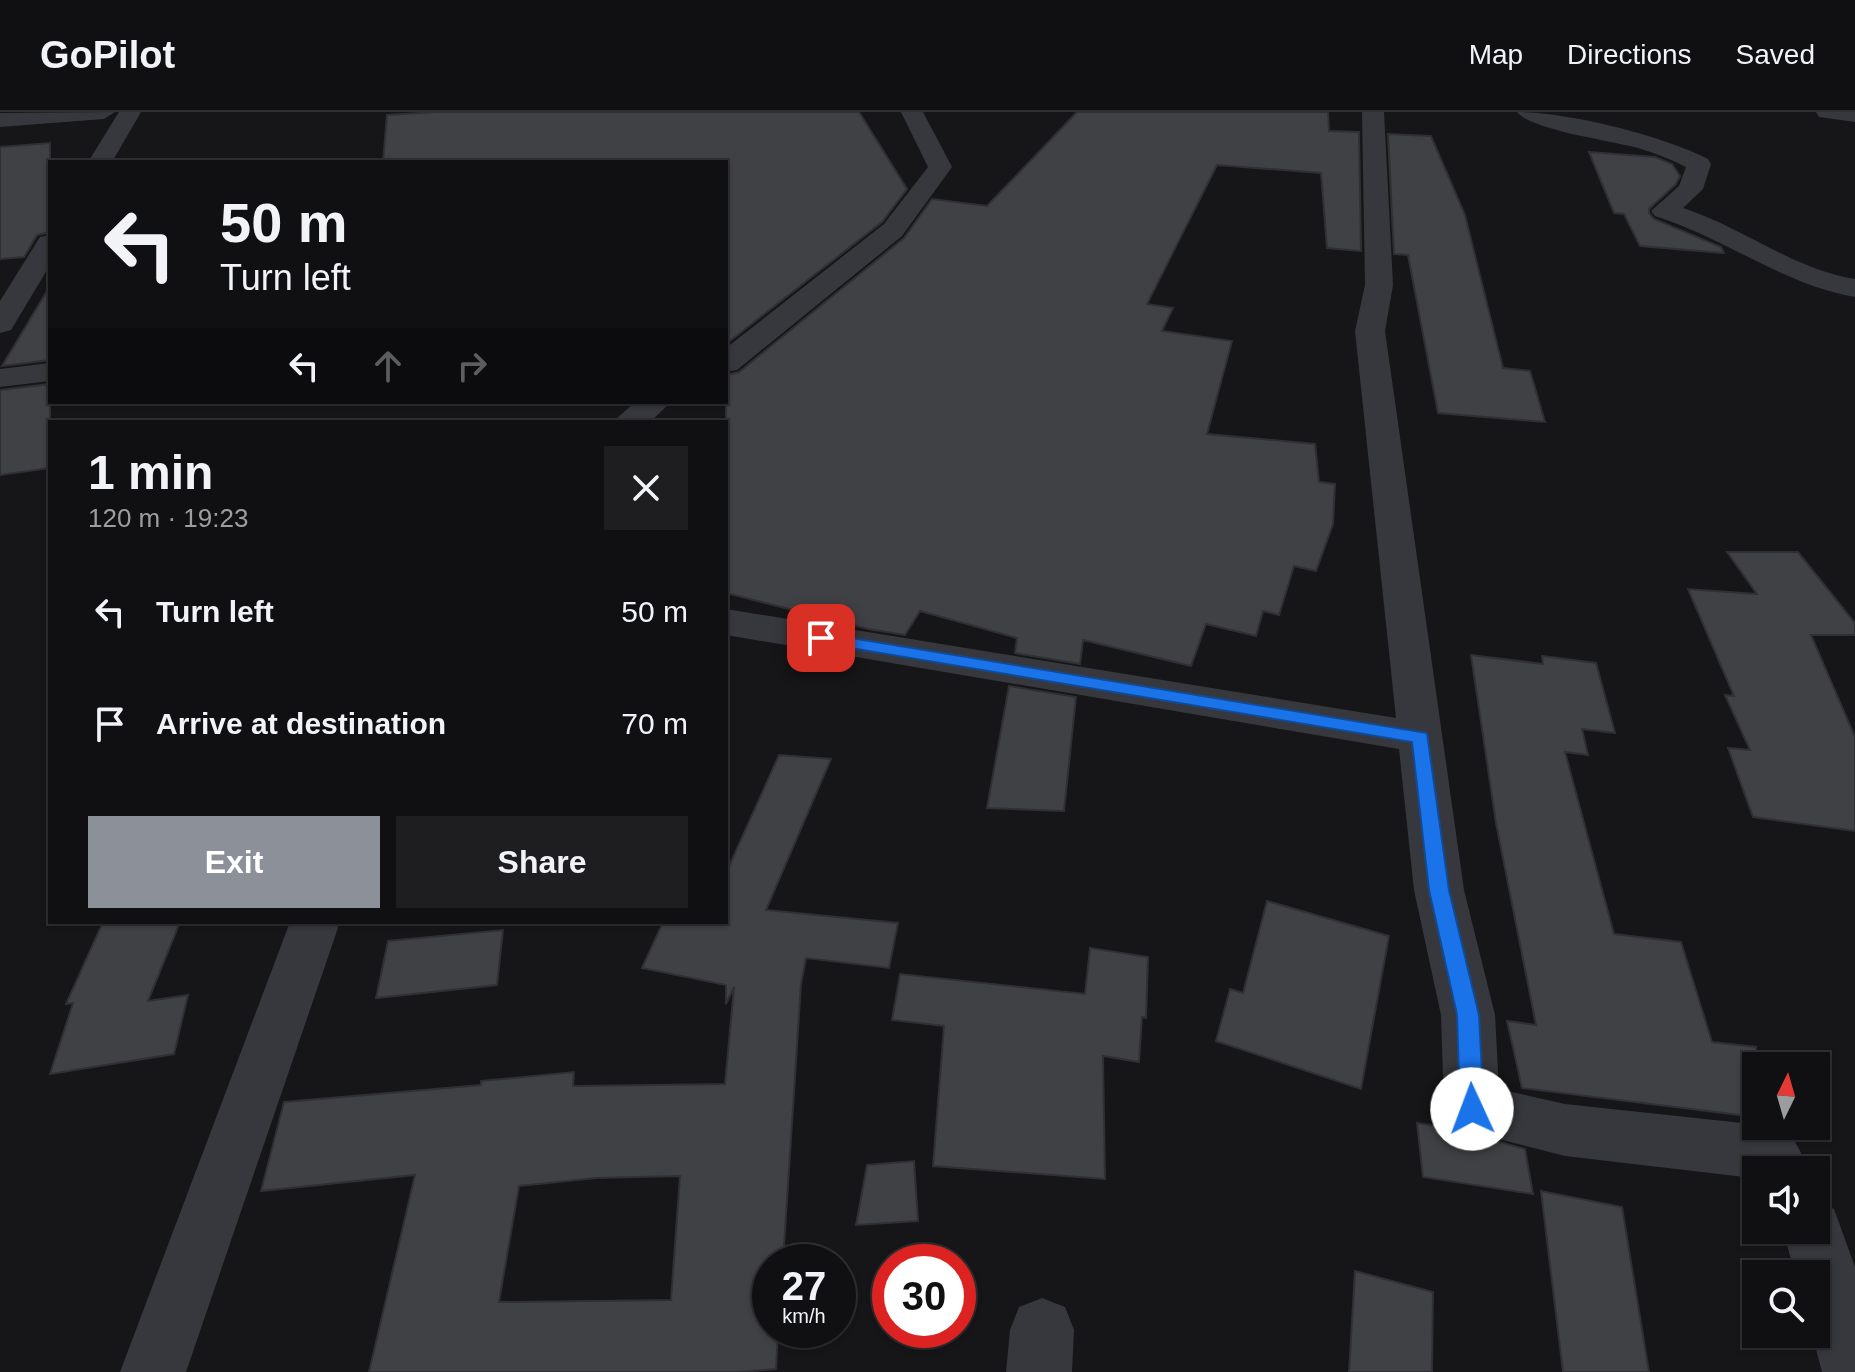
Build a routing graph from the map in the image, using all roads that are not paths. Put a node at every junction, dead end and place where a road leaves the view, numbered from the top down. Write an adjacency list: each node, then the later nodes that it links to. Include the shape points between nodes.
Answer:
1 (104, 112): 8 (street)
2 (130, 112): 9 (street)
3 (912, 112): 13 (street, via 940,167 924,192 893,230)
4 (1373, 112): 19 (street, via 1379,285 1370,331)
5 (1528, 112): 11 (street, via 1556,124 1678,151 1699,164 1690,189 1664,211 1832,285)
6 (1827, 112): 7 (street)
7 (1855, 115)
8 (0, 120)
9 (101, 160)
10 (48, 246): 12 (street)
11 (1855, 288)
12 (0, 324)
13 (728, 361)
14 (48, 372): 15 (street)
15 (0, 378)
16 (652, 404): 17 (street)
17 (632, 420)
18 (728, 622): 19 (street)
19 (1420, 737): 21 (street, via 1439,890 1468,1015 1472,1109 1565,1130)
20 (314, 924): 23 (street)
21 (1772, 1156)
22 (1817, 1244): 24 (street)
23 (153, 1372)
24 (1855, 1372)

